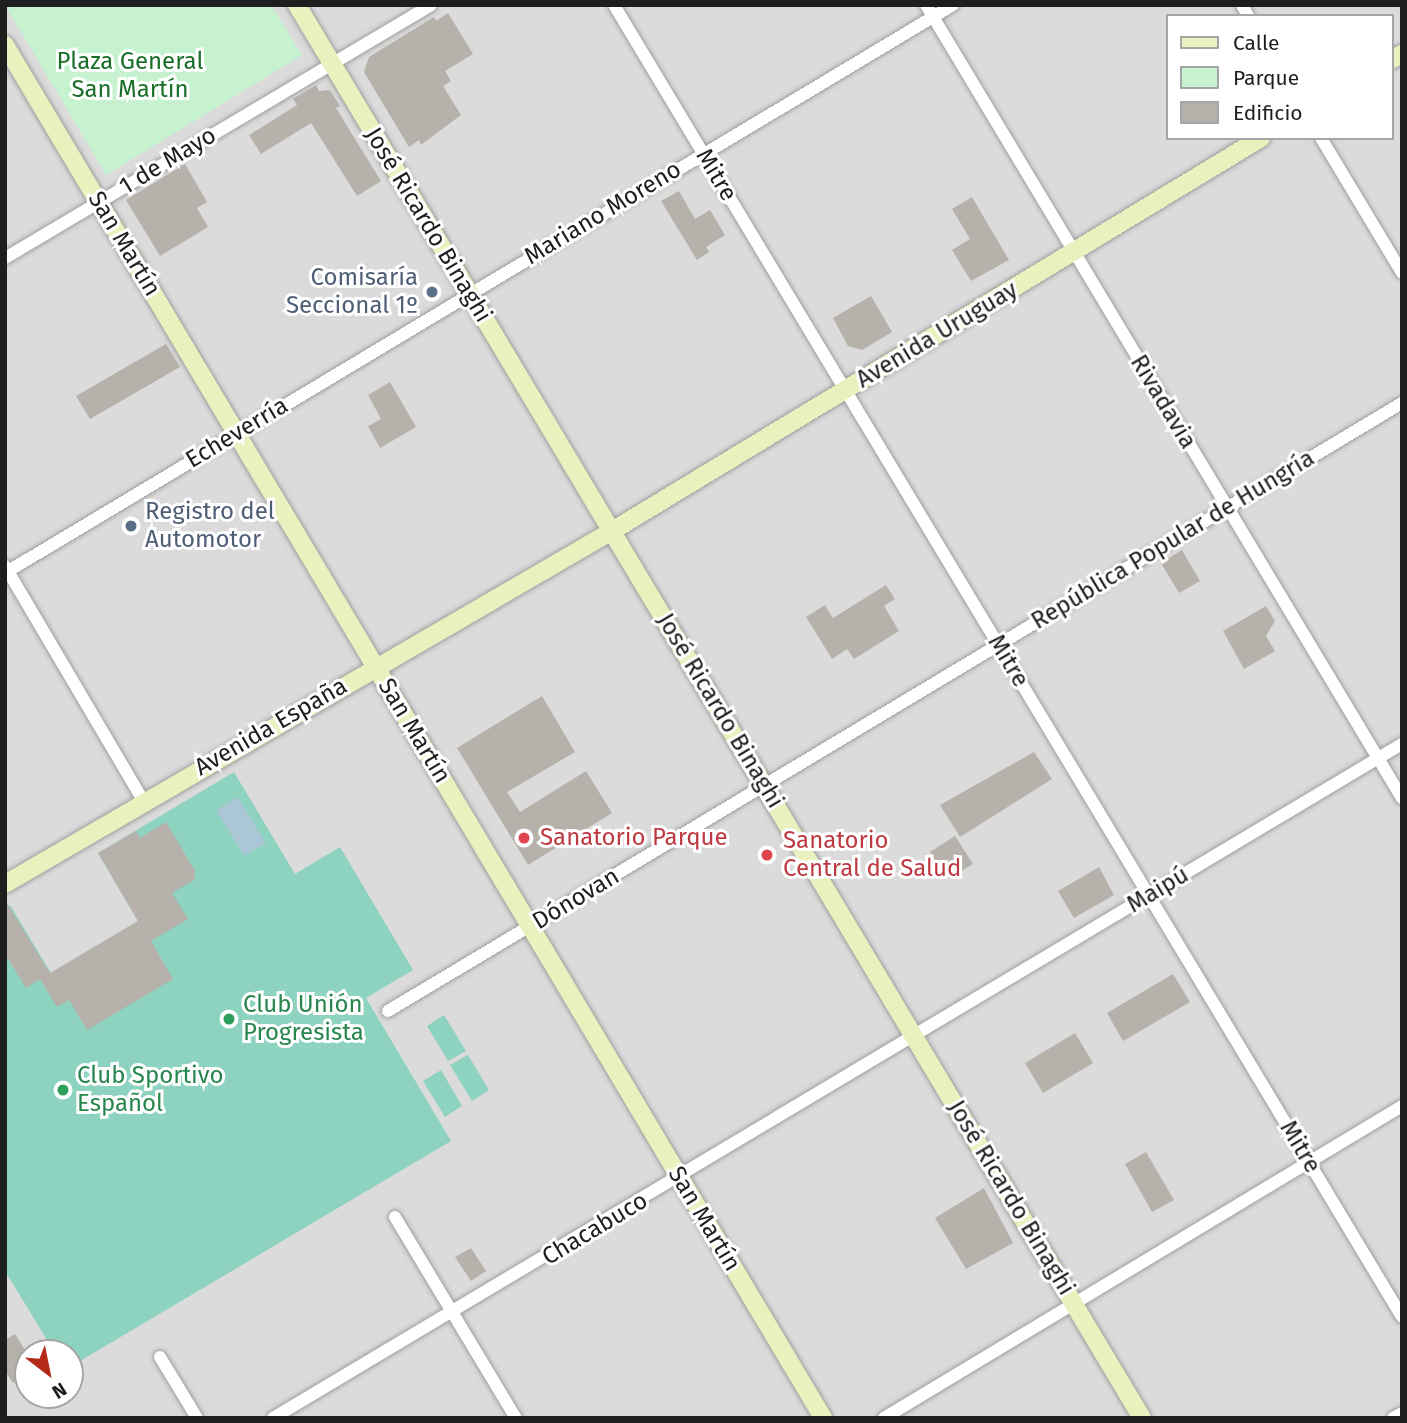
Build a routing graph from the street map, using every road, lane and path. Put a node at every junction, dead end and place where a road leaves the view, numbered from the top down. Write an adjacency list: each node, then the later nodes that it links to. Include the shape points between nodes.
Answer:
1 (297, 5): 8 (street, José Ricardo Binaghi)
2 (430, 5): 8 (street, 1 de Mayo)
3 (614, 5): 11 (street, Mitre)
4 (926, 5): 6 (street, Rivadavia)
5 (953, 5): 6 (street, Mariano Moreno)
6 (933, 17): 11 (street, Mariano Moreno); 13 (street, Rivadavia)
7 (5, 45): 12 (street, San Martín)
8 (332, 64): 12 (street, 1 de Mayo); 16 (street, José Ricardo Binaghi)
9 (1258, 140): 13 (street, Avenida Uruguay)
10 (1322, 140): 15 (street)
11 (703, 154): 16 (street, Mariano Moreno); 17 (street, Mitre)
12 (99, 202): 14 (street, 1 de Mayo); 19 (street, San Martín)
13 (1074, 253): 17 (street, Avenida Uruguay); 20 (street, Rivadavia)
14 (5, 258)
15 (1402, 273)
16 (469, 293): 19 (street, Echeverría); 21 (street, José Ricardo Binaghi)
17 (846, 390): 21 (street, Avenida Uruguay); 23 (street, Mitre)
18 (1402, 403): 20 (street, República Popular de Hungría)
19 (237, 434): 22 (street, Echeverría); 24 (street, San Martín)
20 (1226, 507): 23 (street, República Popular de Hungría); 26 (street, Rivadavia)
21 (612, 531): 24 (street, Avenida España); 27 (street, José Ricardo Binaghi)
22 (6, 570): 29 (street)
23 (999, 645): 27 (street, República Popular de Hungría); 31 (street, Mitre)
24 (375, 667): 29 (street, Avenida España); 32 (street, San Martín)
25 (1402, 744): 26 (street, Maipú)
26 (1378, 758): 28 (street, Rivadavia); 31 (street, Maipú)
27 (765, 788): 32 (street, Dónovan); 34 (street, José Ricardo Binaghi)
28 (1402, 797)
29 (144, 802): 30 (street, Avenida España)
30 (5, 884)
31 (1149, 896): 34 (street, Maipú); 36 (street, Mitre)
32 (530, 926): 33 (street, Dónovan); 37 (street, San Martín)
33 (388, 1011)
34 (915, 1037): 37 (street, Chacabuco); 39 (street, José Ricardo Binaghi)
35 (1402, 1106): 36 (street)
36 (1309, 1162): 39 (street); 41 (street, Mitre)
37 (680, 1178): 40 (street, Chacabuco); 47 (street, San Martín)
38 (395, 1217): 40 (street)
39 (1074, 1303): 48 (street); 49 (street, José Ricardo Binaghi)
40 (454, 1312): 45 (street, Chacabuco); 46 (street)
41 (1402, 1317)
42 (160, 1357): 44 (street)
43 (1402, 1413): 50 (street)
44 (197, 1418)
45 (273, 1418)
46 (516, 1418)
47 (823, 1418)
48 (884, 1418)
49 (1142, 1418)
50 (1393, 1418)

